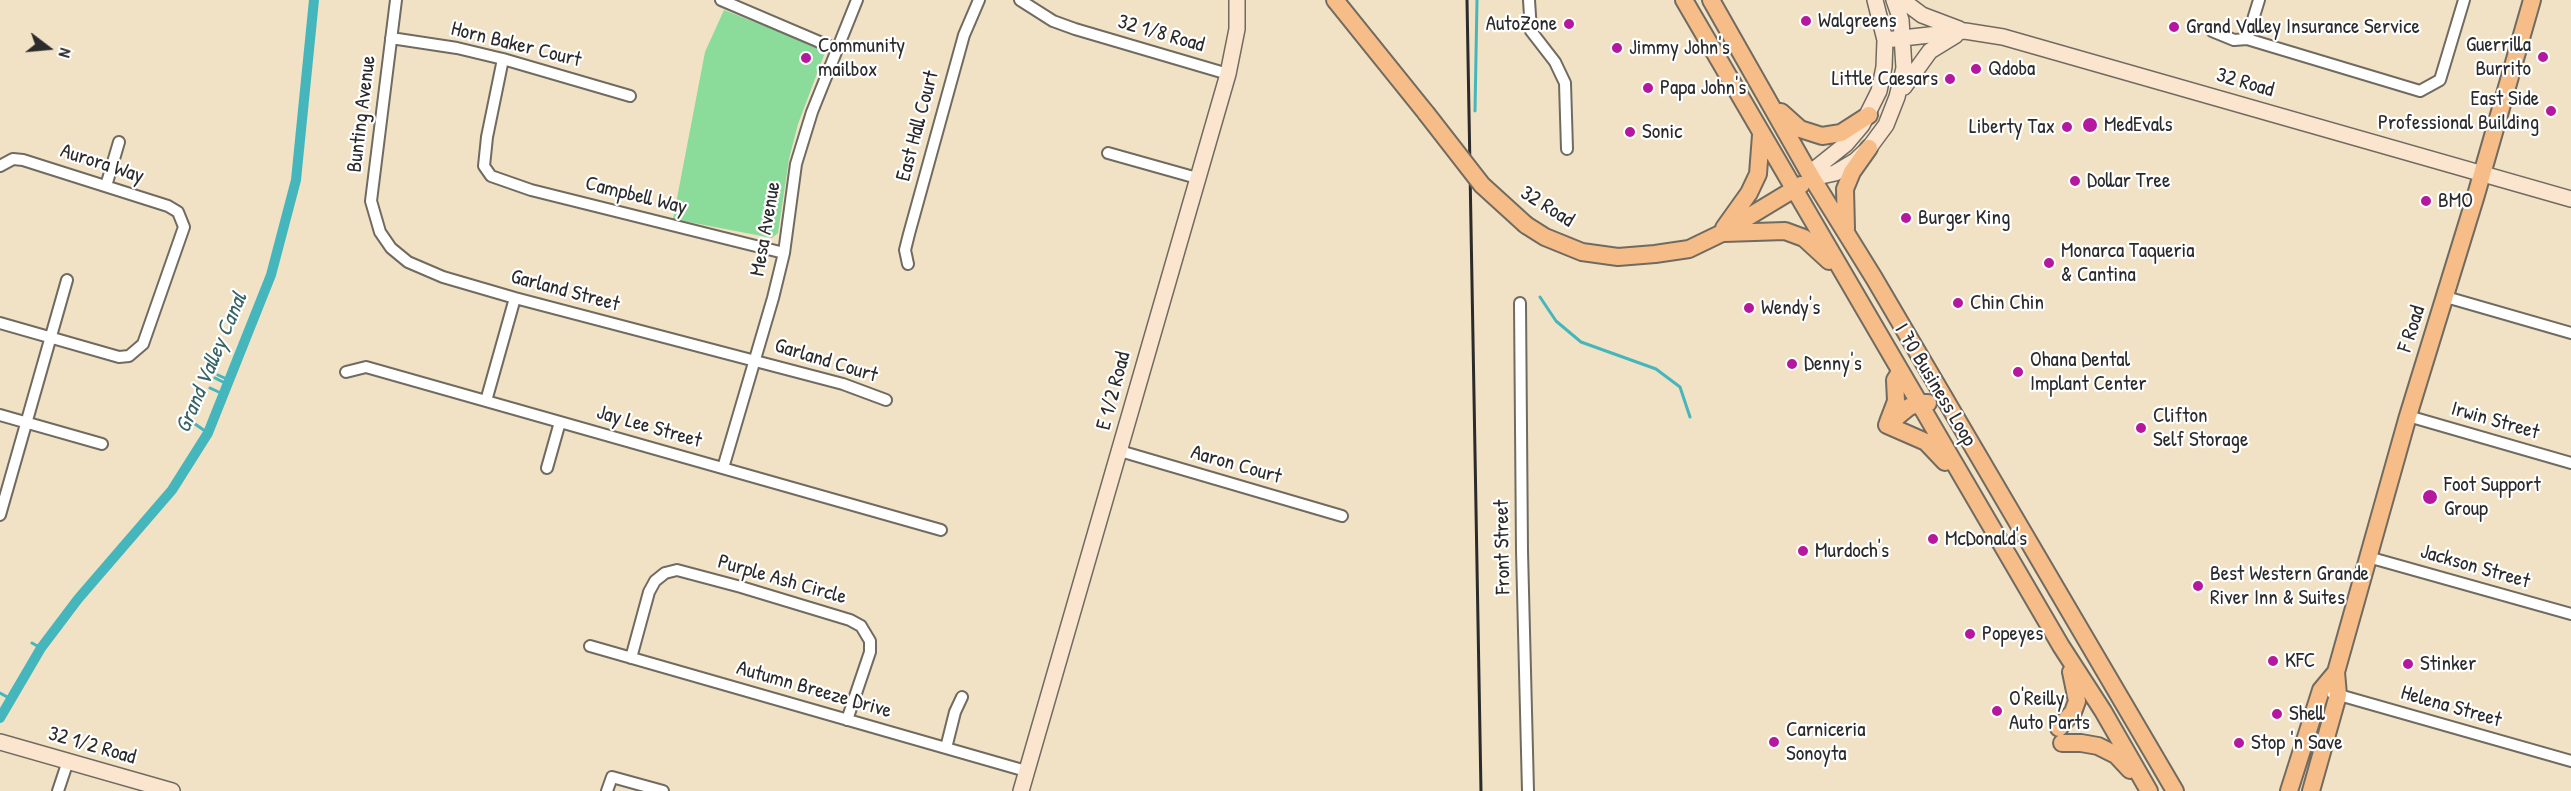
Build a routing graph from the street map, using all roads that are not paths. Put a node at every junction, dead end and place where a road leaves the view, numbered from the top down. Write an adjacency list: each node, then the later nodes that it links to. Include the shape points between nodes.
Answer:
1 (396, 0): 20 (street, Bunting Avenue)
2 (721, 0): 23 (street)
3 (857, 0): 23 (street, Mesa Avenue)
4 (979, 0): 46 (street, East Hall Court, via 964,35 909,234 905,250)
5 (1020, 0): 25 (street, 32 1/8 Road, via 1075,30)
6 (1237, 0): 25 (street, E 1/2 Road, via 1237,29)
7 (1335, 0): 44 (main road, 32 Road, bridge, via 1482,186 1526,225 1563,246 1618,257 1689,249)
8 (1529, 0): 33 (street, via 1532,32 1565,82)
9 (1684, 0): 30 (main road, I 70 Business Loop)
10 (1711, 0): 26 (main road, I 70 Business Loop)
11 (1875, 0): 22 (street, 32 Road)
12 (1894, 0): 19 (street, 32 Road)
13 (1902, 0): 17 (street, via 1922,15)
14 (2259, 0): 21 (street)
15 (2464, 0): 21 (street, via 2440,80 2420,91)
16 (2532, 0): 36 (main road, F Road)
17 (1965, 31): 19 (street, 32 Road); 28 (street, via 1930,51); 36 (street, 32 Road, via 2003,37)
18 (2212, 31): 21 (street, via 2234,40)
19 (1903, 37): 22 (street, 32 Road); 28 (street, 32 Road, via 1904,68)
20 (391, 38): 24 (street, Horn Baker Court); 42 (street, Bunting Avenue, via 371,201)
21 (2247, 39)
22 (1885, 40): 29 (street, 32 Road, via 1882,79)
23 (836, 49): 45 (street, Mesa Avenue, via 796,164)
24 (503, 59): 27 (street, Horn Baker Court); 45 (street, Campbell Way, via 490,111 484,166 491,176 531,190)
25 (1228, 74): 37 (street, E 1/2 Road)
26 (1761, 87): 29 (main road, via 1792,123 1814,135 1840,133); 38 (main road, I 70 Business Loop)
27 (630, 96)
28 (1897, 97): 32 (street, 32 Road, via 1886,125)
29 (1869, 115): 38 (street, 32 Road, via 1846,144 1816,168)
30 (1761, 132): 40 (main road, I 70 Business Loop); 44 (main road, via 1758,174 1749,194)
31 (119, 142): 39 (street)
32 (1869, 148): 38 (street, 32 Road, via 1835,173); 43 (main road, via 1845,189)
33 (1567, 149)
34 (1108, 153): 37 (street)
35 (2, 164): 39 (street, Aurora Way, via 23,160)
36 (2482, 175): 41 (street, 32 Road); 49 (main road, F Road)
37 (1197, 178): 68 (street, E 1/2 Road)
38 (1812, 178): 40 (main road, 32 Road); 43 (main road, I 70 Business Loop)
39 (106, 186): 54 (street, Aurora Way, via 168,206 182,219 182,235 143,344 129,356 119,357)
40 (1793, 190): 44 (main road, 32 Road); 48 (main road, I 70 Business Loop)
41 (2571, 199)
42 (380, 232): 50 (street, Garland Street, via 408,262 443,277)
43 (1847, 232): 61 (main road, I 70 Business Loop)
44 (1720, 234): 48 (main road, via 1776,230 1795,234 1813,245)
45 (784, 253): 55 (street, Mesa Avenue)
46 (908, 264)
47 (67, 280): 54 (street)
48 (1854, 291): 57 (main road, I 70 Business Loop)
49 (2446, 297): 53 (street); 63 (main road, F Road)
50 (515, 298): 55 (street, Garland Street); 59 (street)
51 (1521, 303): 96 (street, Front Street)
52 (0, 323): 54 (street)
53 (2571, 333)
54 (51, 337): 65 (street)
55 (754, 360): 58 (street, Garland Court); 71 (street, Mesa Avenue)
56 (346, 372): 59 (street, Jay Lee Street, via 366,367)
57 (1900, 372): 60 (main road, I 70 Business Loop); 66 (main road, via 1895,380 1896,401)
58 (886, 400)
59 (486, 401): 64 (street, Jay Lee Street)
60 (1920, 403): 61 (main road); 66 (main road); 74 (main road, I 70 Business Loop)
61 (1947, 404): 98 (main road, I 70 Business Loop)
62 (0, 415): 65 (street)
63 (2408, 416): 69 (street, Irwin Street); 76 (main road, F Road)
64 (560, 422): 70 (street); 71 (street, Jay Lee Street)
65 (26, 423): 67 (street); 72 (street)
66 (1887, 425): 74 (main road, via 1935,449)
67 (102, 444)
68 (1120, 451): 73 (street, Aaron Court); 90 (street, E 1/2 Road)
69 (2571, 464)
70 (547, 468)
71 (723, 468): 75 (street, Jay Lee Street)
72 (0, 515)
73 (1342, 516)
74 (1991, 524): 79 (main road, I 70 Business Loop)
75 (941, 530)
76 (2368, 557): 77 (street, Jackson Street); 81 (main road, F Road)
77 (2571, 614)
78 (590, 646): 80 (street, Autumn Breeze Drive)
79 (2061, 646): 97 (main road, I 70 Business Loop); 97 (main road, via 2077,700 2060,736 2116,755)
80 (631, 658): 85 (street, Autumn Breeze Drive); 85 (street, Purple Ash Circle, via 650,592 665,573 677,570 741,587 861,626 870,641 870,652)
81 (2336, 672): 82 (main road, F Road); 83 (main road, F Road)
82 (2321, 690): 83 (street, Helena Street); 99 (main road, F Road)
83 (2338, 694): 89 (street, Helena Street); 100 (main road, F Road)
84 (962, 697): 87 (street)
85 (847, 720): 87 (street, Autumn Breeze Drive)
86 (1, 742): 88 (street, 32 1/2 Road)
87 (946, 748): 90 (street, Autumn Breeze Drive)
88 (68, 761): 91 (street); 92 (street, 32 1/2 Road)
89 (2571, 761)
90 (1026, 771): 95 (street, E 1/2 Road)
91 (58, 791)
92 (172, 791)
93 (607, 791): 94 (street, via 612,777)
94 (663, 791)
95 (1021, 791)
96 (1528, 791)
97 (2148, 791)
98 (2175, 791)
99 (2289, 791)
100 (2311, 791)

